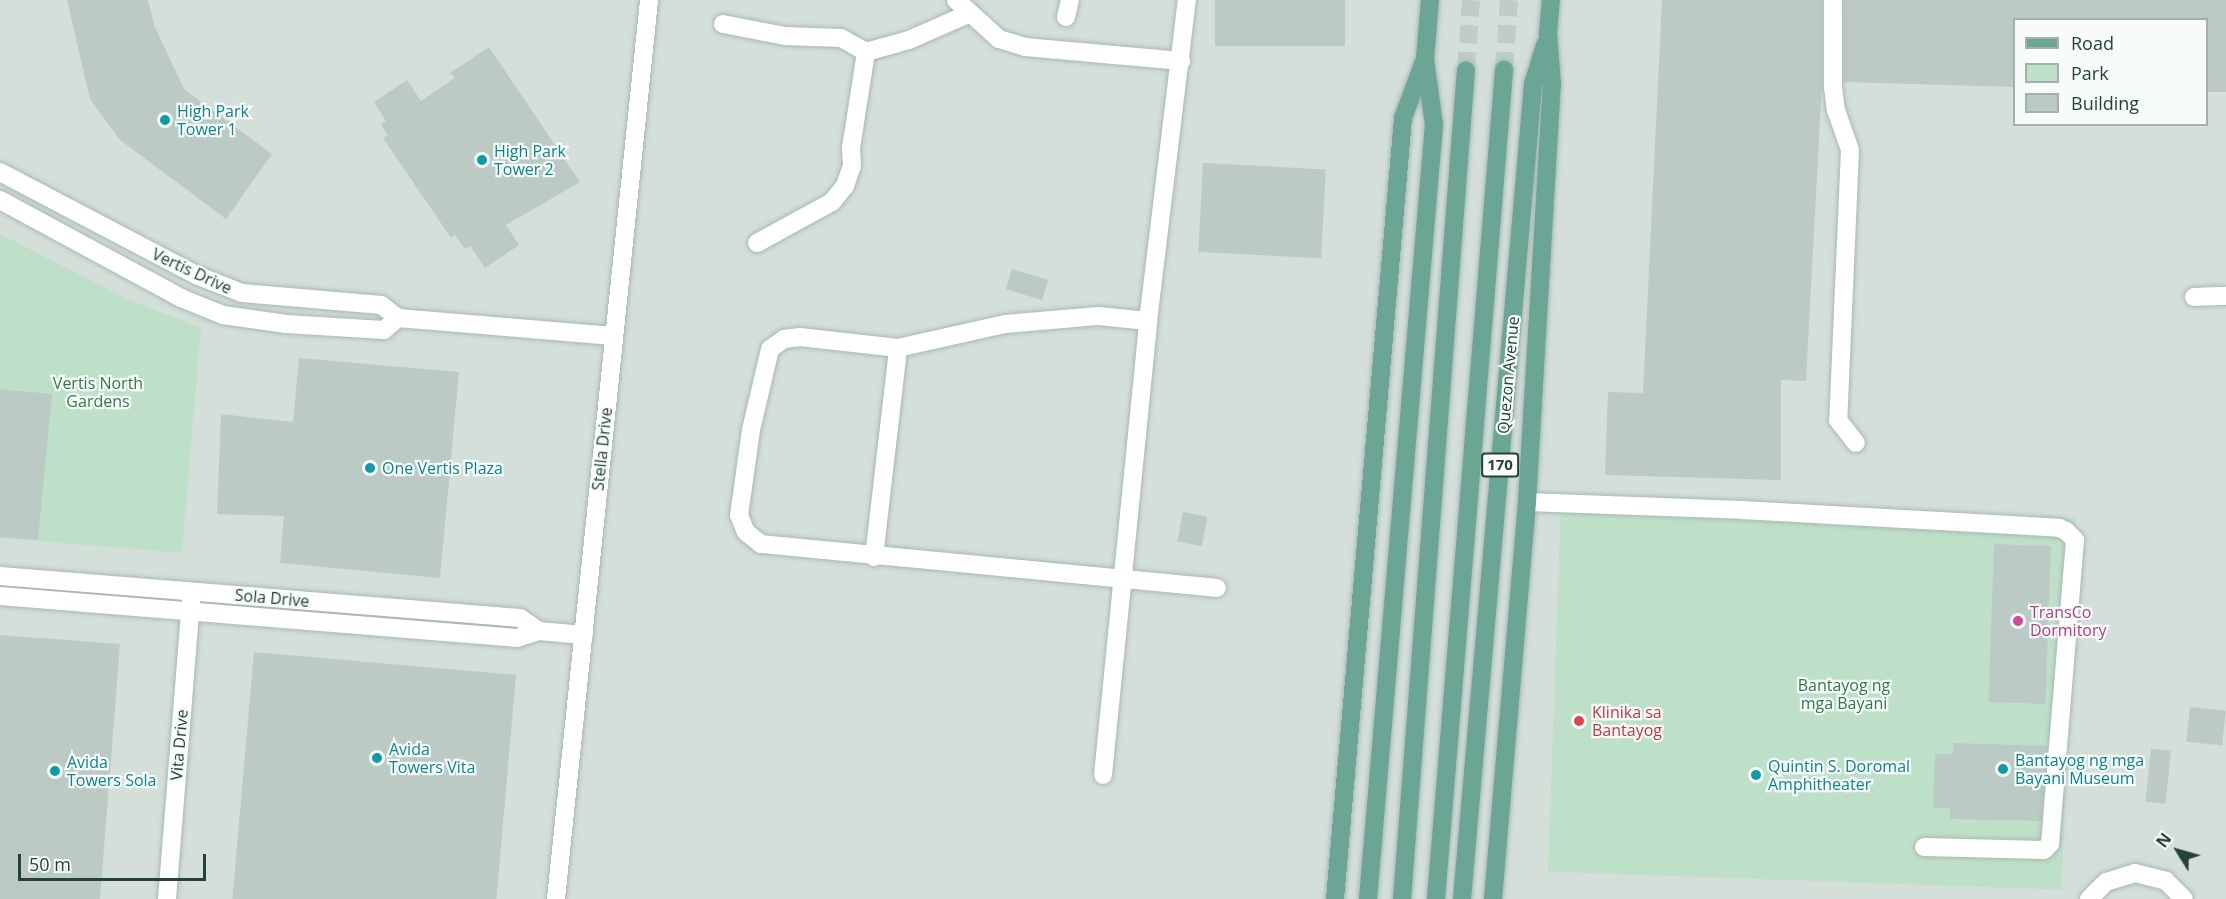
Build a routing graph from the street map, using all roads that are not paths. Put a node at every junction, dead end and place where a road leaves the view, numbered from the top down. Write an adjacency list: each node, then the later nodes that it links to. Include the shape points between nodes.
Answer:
1 (649, 0): 21 (lane, Stella Drive)
2 (1187, 0): 11 (lane)
3 (1430, 0): 10 (main road)
4 (1551, 0): 8 (main road, Quezon Avenue / 170)
5 (1833, 0): 23 (lane, via 1833,87 1850,150 1838,420)
6 (962, 7): 9 (lane, via 909,40); 11 (lane, via 999,39 1025,47)
7 (723, 24): 9 (lane, via 785,36 841,38)
8 (1548, 33): 24 (main road, Quezon Avenue / 170, via 1552,84); 42 (main road, Quezon Avenue / 170, via 1533,84)
9 (866, 52): 16 (lane, via 850,148 852,166 845,186 832,202)
10 (1425, 59): 38 (main road, via 1403,118); 39 (main road, via 1434,125)
11 (1181, 61): 20 (lane)
12 (1466, 70): 40 (main road)
13 (1504, 70): 41 (main road, Quezon Avenue / 170)
14 (0, 172): 19 (lane, Vertis Drive, via 223,288 267,298 381,305)
15 (0, 200): 19 (lane, Vertis Drive, via 181,298 223,315 286,324 384,330)
16 (757, 243)
17 (2194, 297): 18 (lane)
18 (2226, 297)
19 (398, 318): 21 (lane, Vertis Drive)
20 (1148, 321): 22 (lane, via 1098,316 1005,324); 27 (lane)
21 (613, 336): 33 (lane, Stella Drive)
22 (898, 348): 25 (lane); 25 (lane, via 800,337 784,339 770,349 751,430 740,515 746,532 761,544)
23 (1856, 443)
24 (1527, 502): 35 (lane, via 1765,511 2066,531 2075,540 2050,844 2044,850); 43 (main road, Quezon Avenue / 170)
25 (874, 556): 27 (lane)
26 (0, 576): 29 (lane, Sola Drive)
27 (1122, 578): 28 (lane); 34 (lane)
28 (1217, 588)
29 (192, 591): 31 (lane, Vita Drive); 32 (lane, Sola Drive, via 520,618)
30 (0, 596): 31 (lane, Sola Drive)
31 (190, 612): 32 (lane, Sola Drive, via 517,638); 36 (lane, Vita Drive)
32 (539, 631): 33 (lane, Sola Drive)
33 (584, 635): 37 (lane, Stella Drive)
34 (1103, 775)
35 (1924, 847)
36 (167, 899)
37 (556, 899)
38 (1335, 899)
39 (1368, 899)
40 (1402, 899)
41 (1436, 899)
42 (1462, 899)
43 (1493, 899)
44 (2089, 899): 45 (lane, via 2106,882 2135,873 2166,881)
45 (2184, 899)

